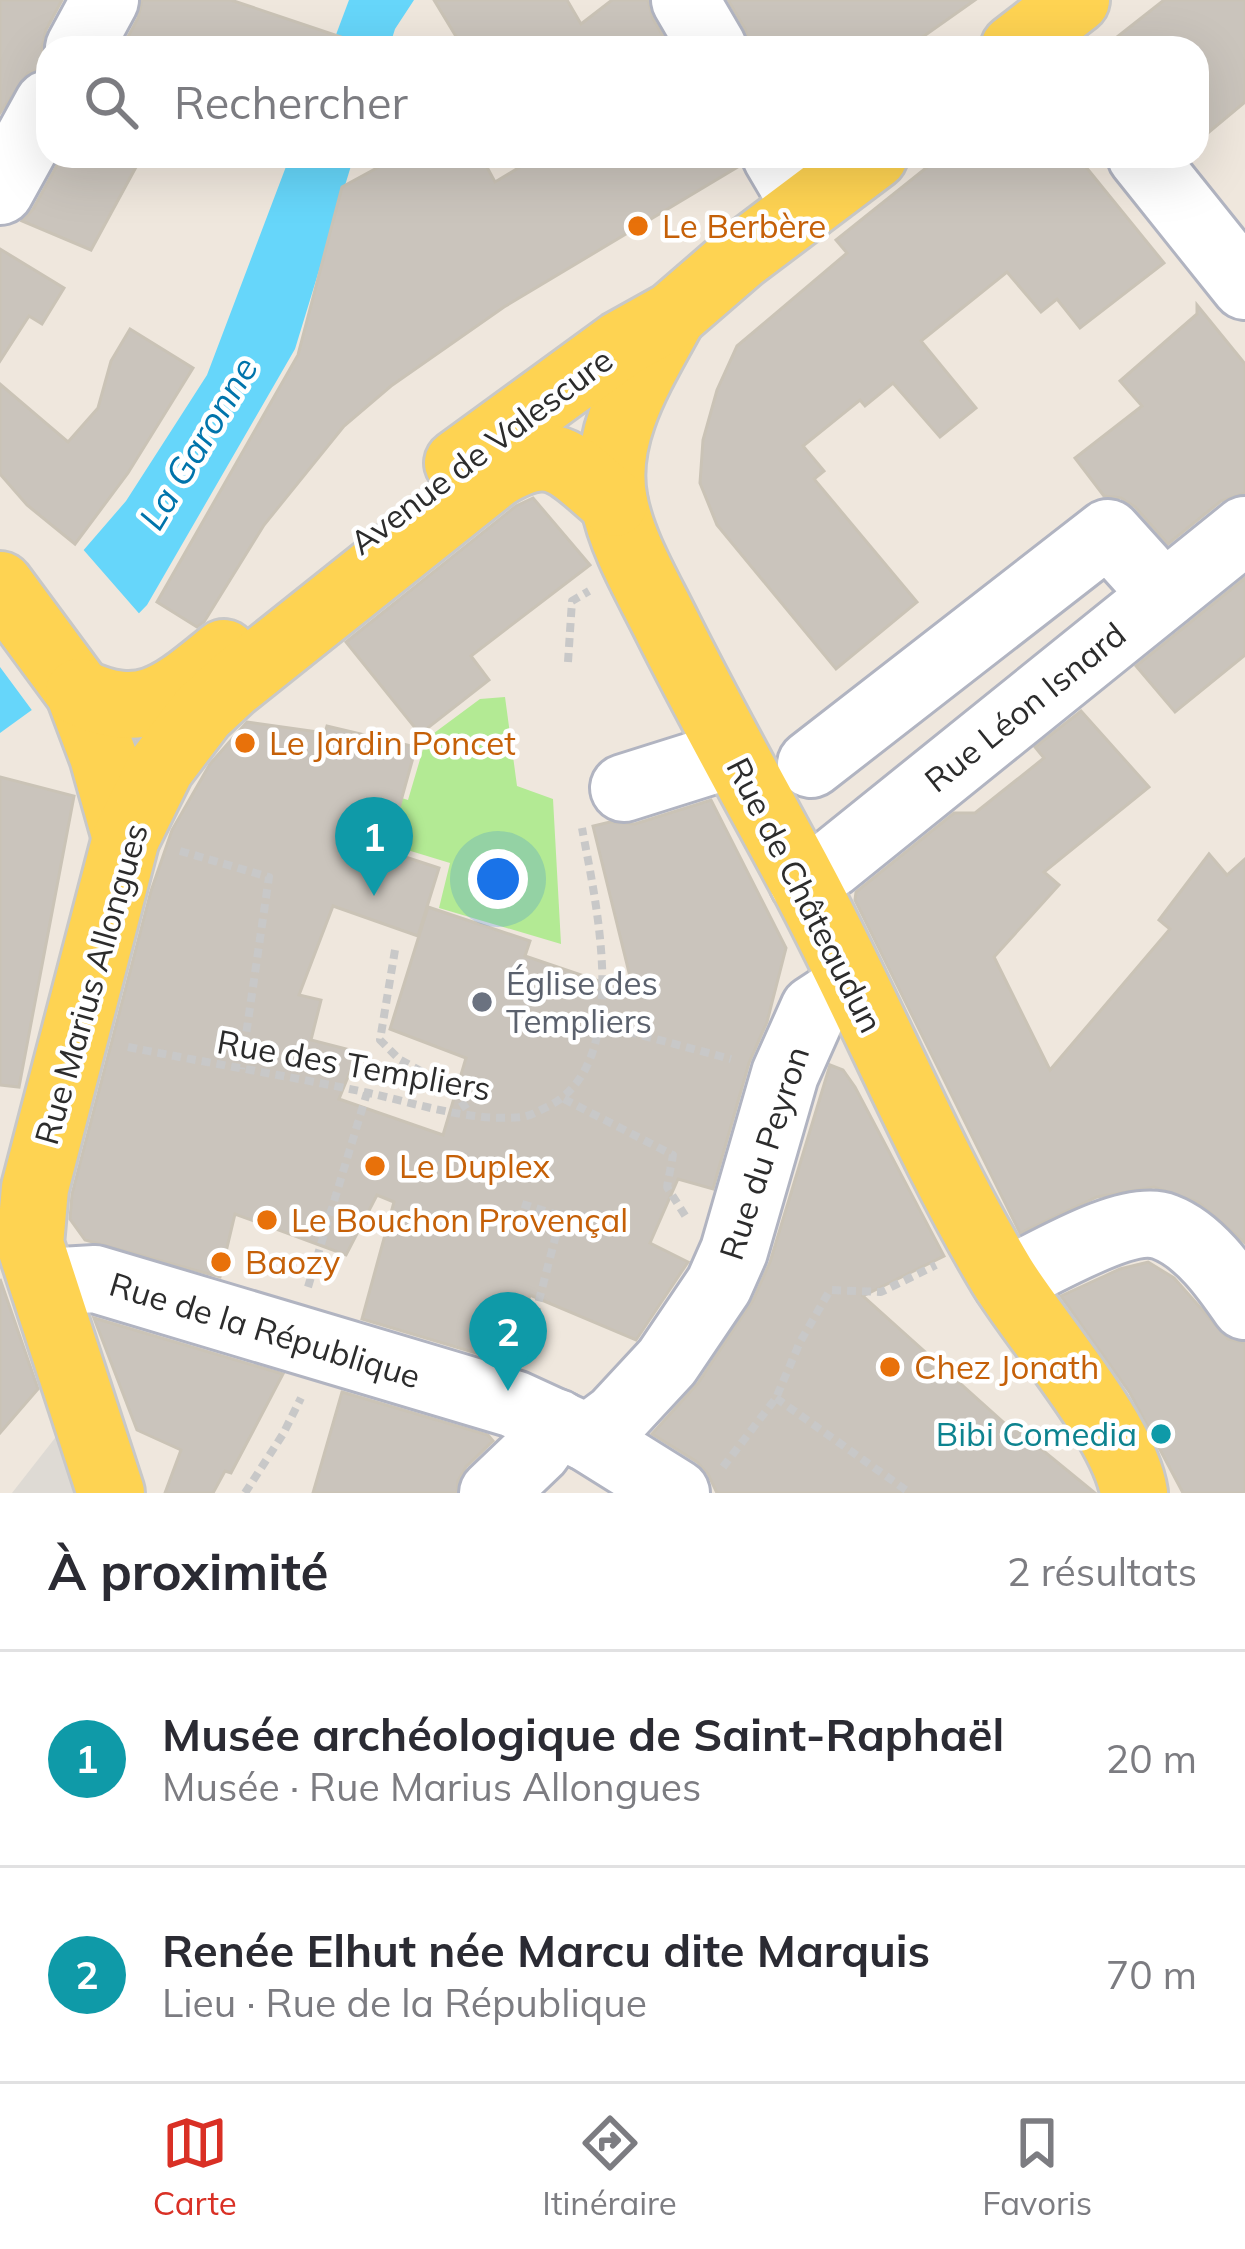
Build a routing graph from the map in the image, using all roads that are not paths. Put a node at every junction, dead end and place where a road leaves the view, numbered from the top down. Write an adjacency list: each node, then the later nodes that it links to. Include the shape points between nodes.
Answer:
1 (105, 0): 3 (street)
2 (685, 0): 4 (street)
3 (86, 36)
4 (705, 36)
5 (36, 126): 9 (street)
6 (834, 168): 8 (main road, Avenue de Valescure)
7 (1151, 168): 10 (street)
8 (790, 181): 11 (main road, Avenue de Valescure)
9 (0, 191)
10 (1245, 286)
11 (673, 315): 12 (main road, Avenue de Valescure, via 621,344); 13 (main road, Rue de Châteaudun, via 619,428)
12 (496, 454): 13 (main road, Rue de Châteaudun, via 564,463); 17 (main road, Avenue de Valescure, via 179,689 120,707); 21 (main road, Rue Marius Allongues, via 202,713 161,767)
13 (614, 503): 18 (main road, Rue de Châteaudun)
14 (1245, 530): 16 (street, Rue Léon Isnard)
15 (4, 589): 17 (main road)
16 (1164, 595): 20 (street, Rue Léon Isnard); 20 (street, via 1108,533 828,753)
17 (79, 692): 21 (main road)
18 (732, 754): 19 (street); 22 (main road, Rue de Châteaudun)
19 (624, 788)
20 (897, 810): 22 (street, Rue Léon Isnard)
21 (126, 838): 25 (main road, Rue Marius Allongues, via 35,1188)
22 (803, 882): 23 (main road, Rue de Châteaudun)
23 (852, 984): 24 (main road, Rue de Châteaudun); 27 (street, Rue du Peyron, via 814,1009 785,1074 734,1251 667,1362 616,1417)
24 (993, 1260): 26 (street, via 1132,1224 1164,1226 1209,1258); 31 (main road, Rue de Châteaudun, via 1106,1430)
25 (24, 1261): 27 (street, Rue de la République); 29 (main road, Rue Marius Allongues)
26 (1245, 1306)
27 (553, 1422): 28 (street, Rue de la République); 30 (street, Rue du Peyron, via 537,1451)
28 (696, 1484)
29 (111, 1493)
30 (493, 1493)
31 (1134, 1493)

